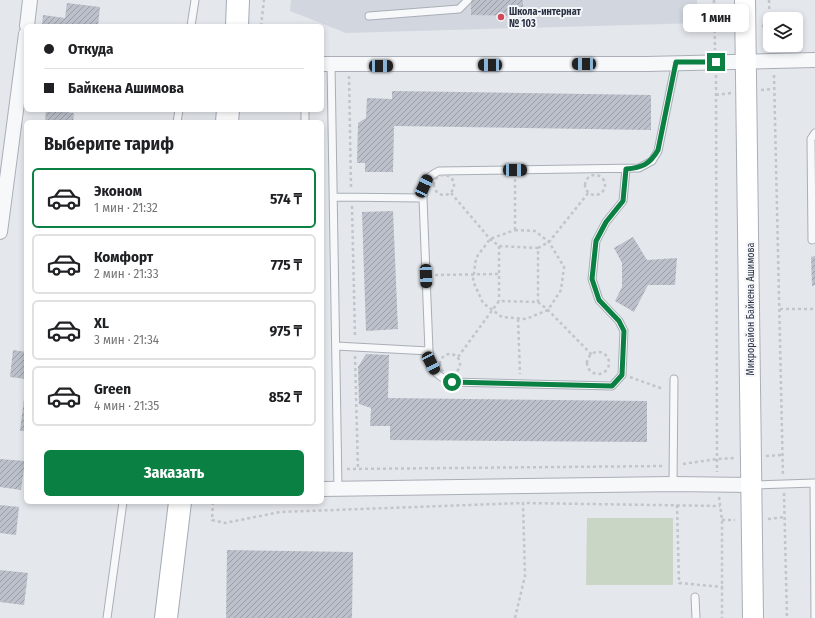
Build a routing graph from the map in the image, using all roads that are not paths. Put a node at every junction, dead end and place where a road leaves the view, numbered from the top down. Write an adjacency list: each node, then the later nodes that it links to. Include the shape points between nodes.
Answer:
1 (30, 0): 7 (street)
2 (195, 0): 8 (lane)
3 (238, 0): 9 (main road)
4 (468, 0): 6 (lane, via 459,9)
5 (745, 0): 12 (street, Микрорайон Байкена Ашимова)
6 (368, 16)
7 (27, 24)
8 (191, 24)
9 (236, 24)
10 (24, 49): 19 (street)
11 (815, 60): 12 (street)
12 (746, 61): 13 (street); 26 (street, Микрорайон Байкена Ашимова)
13 (676, 62): 14 (street, via 349,66); 16 (lane, via 658,150 652,161 640,168)
14 (326, 64): 17 (lane)
15 (815, 133): 20 (lane, via 811,139)
16 (626, 169): 18 (lane, via 439,171 428,176); 22 (lane, via 623,201 606,222 596,241 592,279 599,300 619,321 624,331 622,375 612,386 452,382 441,378 431,363)
17 (334, 197): 18 (lane); 21 (lane)
18 (423, 198): 22 (lane)
19 (0, 232)
20 (812, 240)
21 (336, 346): 22 (lane); 28 (lane)
22 (428, 351)
23 (674, 379): 25 (lane)
24 (814, 482): 26 (lane); 36 (lane)
25 (673, 484): 26 (street); 28 (street)
26 (751, 485): 35 (street, Микрорайон Байкена Ашимова)
27 (324, 489): 28 (street)
28 (338, 489)
29 (123, 504): 32 (lane)
30 (180, 504): 33 (main road)
31 (695, 597): 34 (lane)
32 (107, 618)
33 (166, 618)
34 (696, 618)
35 (753, 618)
36 (815, 618)

